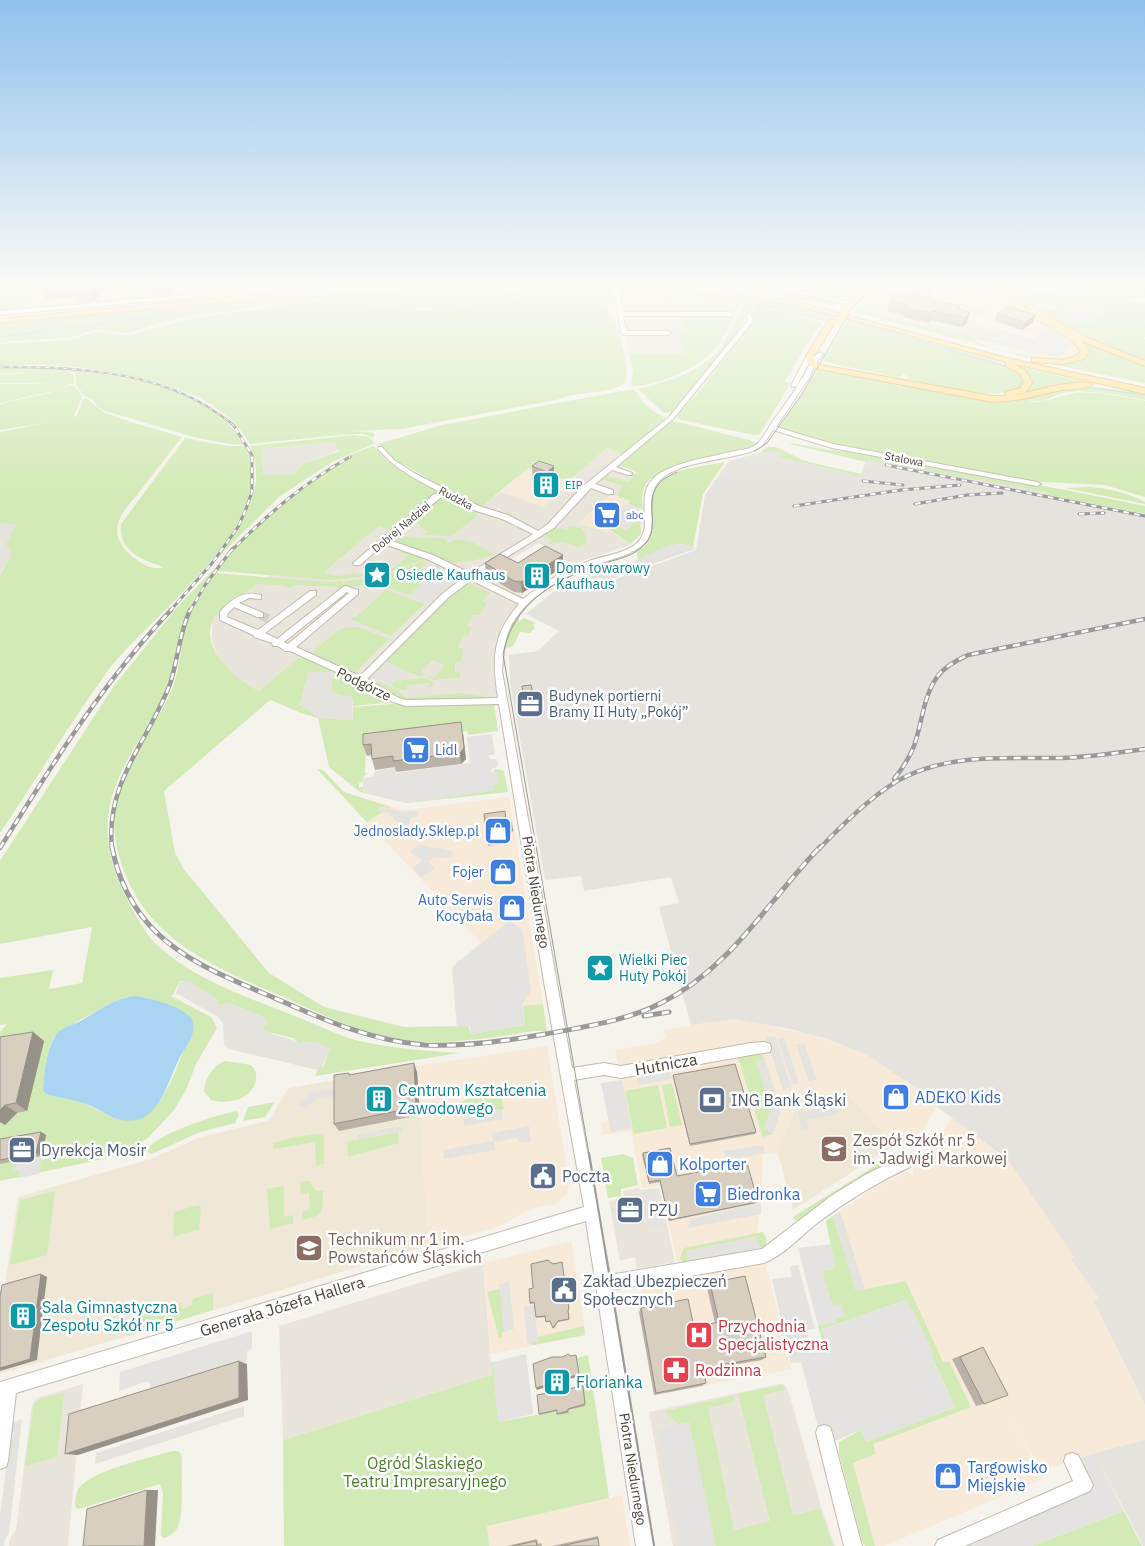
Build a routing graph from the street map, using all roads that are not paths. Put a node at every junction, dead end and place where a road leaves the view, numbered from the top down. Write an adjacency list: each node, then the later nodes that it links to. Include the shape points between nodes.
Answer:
1 (723, 355): 17 (street, via 671,418)
2 (815, 355): 12 (main road, Piotra Niedurnego)
3 (819, 355): 12 (street, Piotra Niedurnego)
4 (820, 355): 13 (main road)
5 (981, 355): 13 (main road, via 1015,367 1027,378 1027,385 1019,392 982,394)
6 (987, 355): 14 (main road, via 1056,373)
7 (1005, 355): 10 (main road)
8 (1082, 355): 10 (main road, via 1074,360 1056,362)
9 (1122, 355): 11 (main road)
10 (1008, 356): 14 (main road)
11 (1145, 364)
12 (809, 365): 13 (main road); 15 (street, Piotra Niedurnego)
13 (829, 367): 14 (main road, via 992,399 1019,398 1077,386)
14 (1144, 389)
15 (772, 428): 20 (street, Stalowa, via 832,446); 29 (street, Piotra Niedurnego, via 753,449 684,466 659,477 648,492 646,534 640,544 567,573)
16 (380, 448): 21 (street, Rudzka, via 399,465)
17 (610, 467): 18 (street); 19 (street)
18 (630, 474)
19 (590, 484): 22 (street); 23 (street)
20 (1038, 484)
21 (446, 492): 23 (street, Rudzka); 24 (street, Dobrej Nadziei)
22 (610, 492)
23 (538, 534): 26 (street)
24 (383, 541): 25 (street, Dobrej Nadziei); 26 (street)
25 (357, 563)
26 (471, 577): 29 (street); 35 (street, via 445,596)
27 (313, 593): 32 (street, via 272,620)
28 (258, 597): 30 (street, via 246,595)
29 (524, 603): 36 (street, Piotra Niedurnego, via 508,622 499,646 498,671)
30 (234, 604): 31 (street); 32 (street, Podgórze, via 224,612 223,618)
31 (260, 615)
32 (257, 635): 33 (street, Podgórze)
33 (276, 644): 34 (street, Podgórze); 34 (street, via 346,589 356,592)
34 (288, 649): 35 (street, Podgórze)
35 (361, 680): 36 (street, Podgórze, via 406,702)
36 (504, 701): 38 (street, Piotra Niedurnego)
37 (765, 1048): 38 (street, Hutnicza, via 621,1072 604,1069)
38 (567, 1075): 40 (street, Piotra Niedurnego)
39 (905, 1162): 41 (street, via 809,1220 780,1247 764,1256)
40 (592, 1212): 41 (street, Piotra Niedurnego); 42 (street, Generała Józefa Hallera)
41 (604, 1284): 46 (street, Piotra Niedurnego)
42 (4, 1389): 44 (street)
43 (824, 1433): 47 (street)
44 (0, 1461)
45 (1072, 1461): 48 (street, via 1084,1485)
46 (645, 1546)
47 (853, 1546)
48 (944, 1546)

